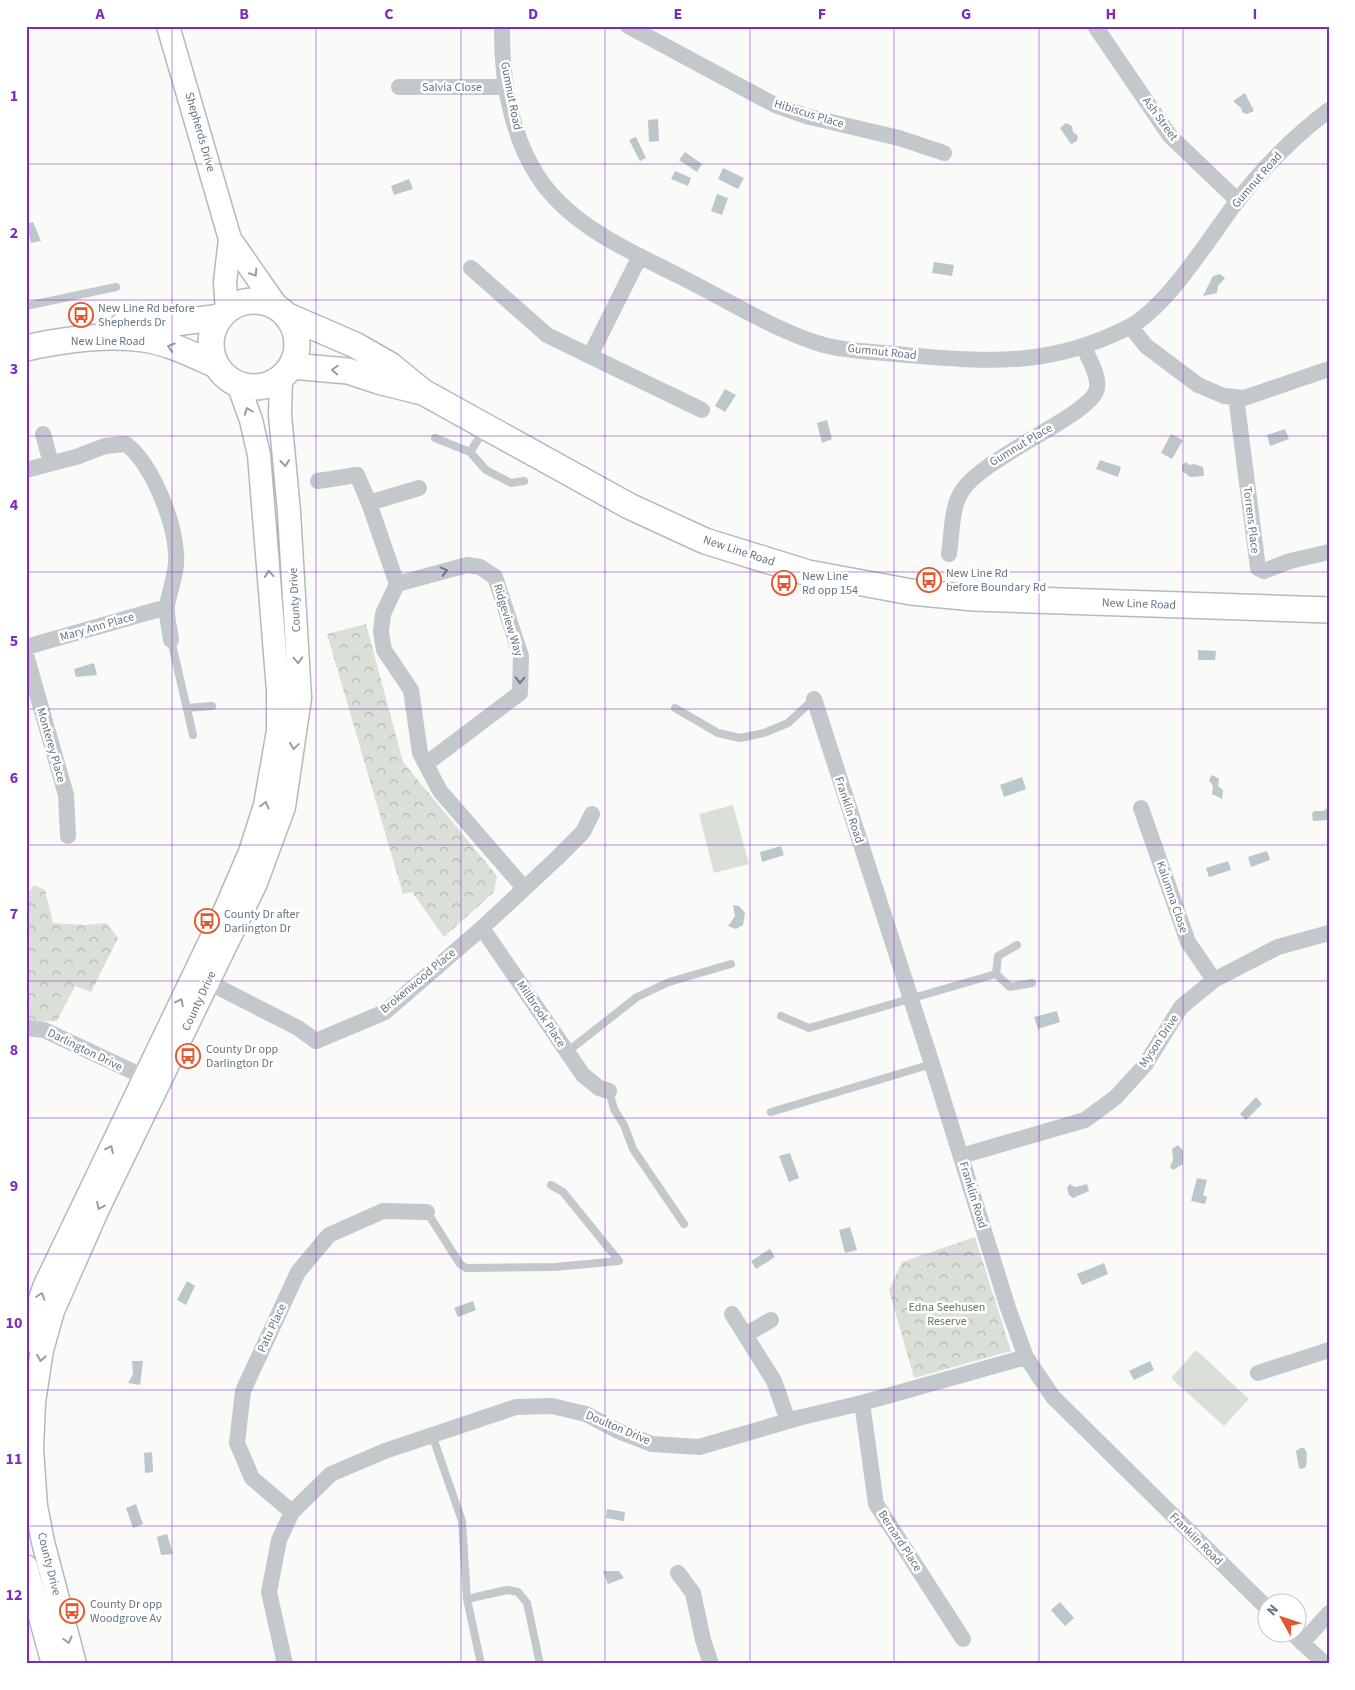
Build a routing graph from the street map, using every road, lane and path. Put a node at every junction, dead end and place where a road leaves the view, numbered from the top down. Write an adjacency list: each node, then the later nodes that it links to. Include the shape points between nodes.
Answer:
1 (168, 26): 10 (main road, Shepherds Drive)
2 (502, 26): 6 (street, Gumnut Road)
3 (628, 26): 8 (street, Hibiscus Place, via 774,105 899,138)
4 (1095, 26): 9 (street, Ash Street, via 1170,136)
5 (398, 87): 6 (street, Salvia Close)
6 (506, 87): 11 (street, Gumnut Road, via 514,126 532,168 552,196 580,221)
7 (1329, 110): 9 (street, Gumnut Road, via 1289,142)
8 (944, 154)
9 (1238, 201): 17 (street, Gumnut Road, via 1159,305)
10 (230, 239): 15 (main road, Shepherds Drive, one-way to 15); 16 (main road, Shepherds Drive)
11 (640, 256): 20 (street, Gumnut Road, via 786,330 851,350 981,361 1047,357); 21 (street)
12 (471, 268): 21 (street, via 547,335)
13 (116, 287): 14 (lane)
14 (26, 306)
15 (283, 312): 16 (main road, via 265,302 252,301 239,304); 24 (main road, via 298,340 296,354); 26 (main road, New Line Road, via 390,365)
16 (224, 314): 18 (main road, New Line Road, via 168,324 91,326); 22 (main road, via 214,328 211,341)
17 (1131, 326): 20 (street, Gumnut Road); 27 (street, via 1146,346 1198,385 1224,396)
18 (26, 333)
19 (26, 348): 22 (main road, New Line Road, one-way to 19, via 177,348 144,339 92,339)
20 (1084, 348): 40 (street, Gumnut Place, via 1097,378 1098,389 1086,405 975,475 961,492)
21 (590, 356): 28 (street)
22 (216, 365): 25 (main road)
23 (1329, 369): 27 (street, via 1244,398)
24 (286, 372): 25 (main road, via 260,387); 26 (main road, New Line Road, one-way to 24, via 348,371); 63 (main road, County Drive, one-way to 63, via 280,414 300,698 294,745 284,807 256,883)
25 (238, 384): 70 (main road, County Drive, one-way to 25, via 250,852 265,805 278,731 278,690 259,455)
26 (422, 392): 29 (main road, New Line Road)
27 (1236, 397): 39 (street, Torrens Place, via 1258,568 1264,571)
28 (702, 410)
29 (486, 427): 32 (lane); 43 (main road, New Line Road, via 629,506 705,541 838,580 974,598)
30 (43, 434): 33 (street)
31 (435, 438): 32 (lane)
32 (470, 452): 36 (lane, via 486,470 511,483)
33 (51, 463): 34 (street); 42 (street, via 76,458 105,446 126,444 137,452 164,504 171,527 176,554)
34 (26, 470)
35 (318, 481): 38 (street, via 357,474)
36 (524, 481)
37 (419, 488): 38 (street)
38 (369, 503): 41 (street)
39 (1329, 552)
40 (949, 554)
41 (397, 584): 52 (street, via 384,614 381,632 384,650 410,690 420,753); 52 (street, Ridgeview Way, one-way to 52, via 467,565 480,567 495,577 521,656 520,692)
42 (167, 607): 44 (street); 45 (street, Mary Ann Place)
43 (1329, 610)
44 (171, 640): 49 (lane)
45 (26, 647)
46 (26, 655): 55 (street, Monterey Place, via 66,795)
47 (814, 699): 50 (lane, via 788,723 740,738 718,733); 65 (street, Franklin Road)
48 (212, 706): 49 (lane)
49 (187, 708): 51 (lane)
50 (675, 708)
51 (192, 735)
52 (426, 764): 56 (street, via 440,792)
53 (1141, 808): 62 (street, Kalumna Close, via 1188,942)
54 (592, 814): 56 (street, Brokenwood Place, via 583,832)
55 (68, 836)
56 (524, 888): 57 (street, Brokenwood Place)
57 (482, 928): 63 (street, Brokenwood Place, via 385,1012 316,1041 298,1028); 68 (street, Millbrook Place)
58 (1329, 933): 62 (street, Myson Drive, via 1278,947)
59 (1017, 945): 61 (lane, via 998,956)
60 (731, 964): 68 (lane, via 669,982 637,997)
61 (996, 974): 64 (lane, via 1010,987); 65 (lane)
62 (1214, 980): 73 (street, Myson Drive, via 1181,1007 1145,1065 1116,1097 1085,1120)
63 (208, 982): 70 (main road, County Drive)
64 (1032, 982)
65 (910, 998): 66 (lane, via 809,1028); 69 (street, Franklin Road)
66 (781, 1016)
67 (26, 1028): 70 (street, Darlington Drive, via 44,1030)
68 (567, 1052): 71 (street, Millbrook Place, via 583,1075)
69 (932, 1064): 72 (lane); 73 (street, Franklin Road)
70 (151, 1081): 80 (main road, County Drive, one-way to 70, via 44,1287); 97 (main road, County Drive, one-way to 97, via 53,1311 42,1350 34,1402 32,1450 36,1506)
71 (609, 1092): 76 (lane, via 633,1148)
72 (771, 1112)
73 (961, 1156): 82 (street, Franklin Road)
74 (551, 1185): 75 (lane, via 563,1192 619,1261 555,1267 466,1268 460,1264)
75 (427, 1212): 87 (street, Patu Place, via 382,1211 329,1235 298,1272 243,1392 237,1443 252,1478)
76 (684, 1224)
77 (732, 1314): 79 (street)
78 (771, 1320): 79 (street)
79 (745, 1335): 85 (street, via 774,1381)
80 (26, 1342)
81 (1329, 1350): 83 (street)
82 (1026, 1357): 84 (street, Doulton Drive); 90 (street, Franklin Road, via 1053,1397)
83 (1258, 1373)
84 (862, 1403): 85 (street, Doulton Drive); 94 (street, Bernard Place, via 876,1504)
85 (788, 1421): 86 (street, Doulton Drive, via 699,1447 652,1444 586,1414 552,1406 516,1407)
86 (432, 1435): 87 (street, Doulton Drive, via 385,1450 331,1474); 91 (lane, via 462,1521)
87 (292, 1512): 98 (street, Doulton Drive, via 279,1540 269,1592)
88 (26, 1566): 96 (main road, County Drive)
89 (678, 1574): 101 (street, via 693,1593)
90 (1258, 1599)
91 (467, 1600): 99 (lane); 100 (lane, via 507,1590 518,1592 527,1603)
92 (1329, 1613): 93 (street)
93 (1308, 1629)
94 (963, 1639)
95 (1300, 1642): 102 (street)
96 (53, 1664)
97 (75, 1664)
98 (286, 1664)
99 (481, 1664)
100 (540, 1664)
101 (711, 1664)
102 (1325, 1664)

